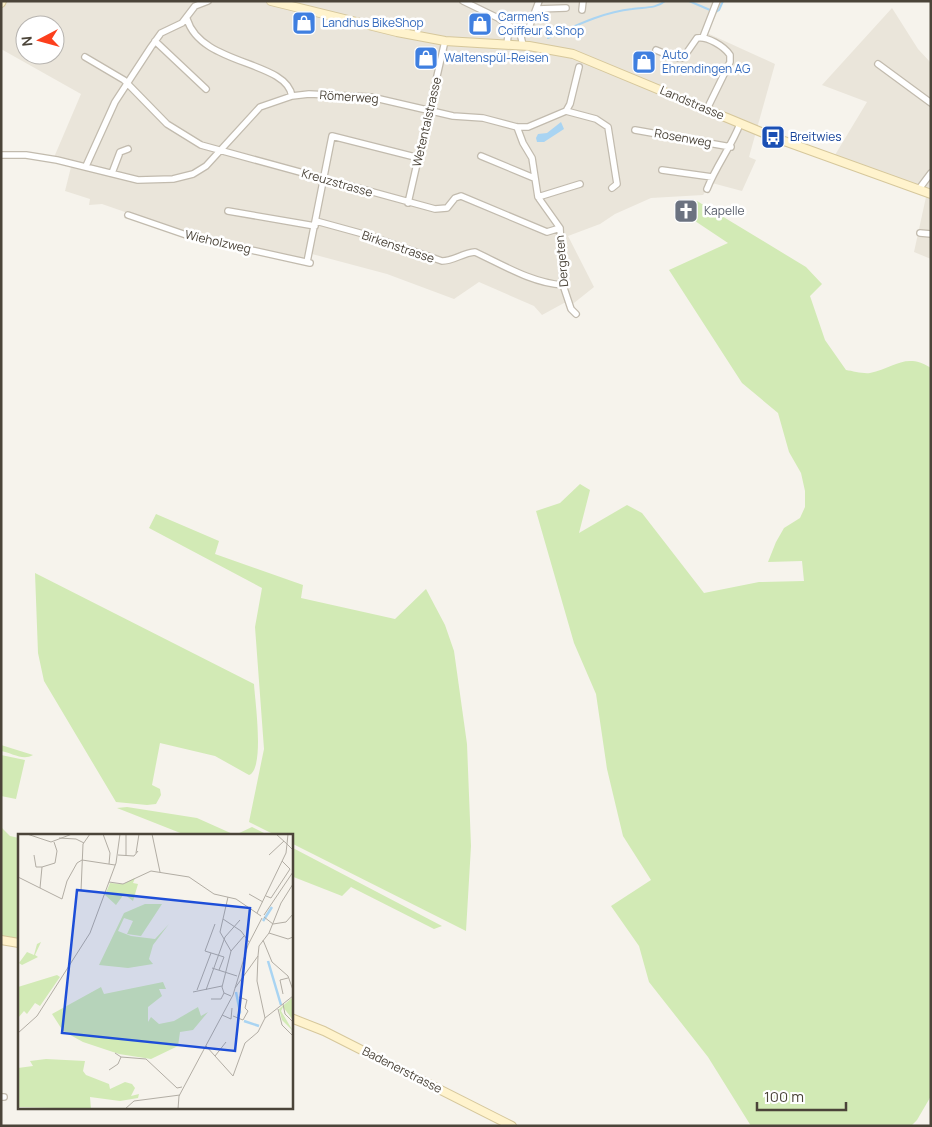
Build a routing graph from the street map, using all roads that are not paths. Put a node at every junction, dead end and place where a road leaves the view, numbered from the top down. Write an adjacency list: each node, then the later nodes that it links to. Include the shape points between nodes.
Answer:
1 (208, 1): 10 (street, via 195,6)
2 (271, 1): 15 (main road, Landstrasse)
3 (463, 1): 11 (street)
4 (539, 1): 8 (street)
5 (583, 1): 9 (street)
6 (717, 1): 13 (street)
7 (566, 8): 8 (street)
8 (537, 9): 12 (street, via 527,32)
9 (582, 10)
10 (187, 19): 14 (street, via 166,30); 24 (street, via 192,32 209,48 285,82)
11 (509, 26): 12 (street); 16 (street)
12 (520, 33): 17 (street)
13 (703, 37): 18 (street, via 696,38 683,58); 26 (street, via 730,55 730,62)
14 (155, 41): 22 (street); 23 (street)
15 (445, 41): 16 (main road, Landstrasse); 27 (street, Wetentalstrasse)
16 (507, 45): 17 (main road, Landstrasse)
17 (523, 45): 26 (main road, Landstrasse, via 573,54)
18 (656, 50)
19 (85, 57): 22 (street, Kreuzstrasse)
20 (878, 64): 25 (street)
21 (579, 67): 28 (street)
22 (127, 83): 34 (street, Kreuzstrasse, via 173,129 201,145); 38 (street, via 104,123)
23 (206, 89)
24 (292, 96): 27 (street, Römerweg, via 371,97); 34 (street, Römerweg, via 260,107)
25 (931, 103)
26 (707, 109): 29 (main road, Landstrasse)
27 (431, 111): 30 (street, Römerweg); 37 (street, Wetentalstrasse)
28 (566, 111): 30 (street, Römerweg, via 528,127); 46 (street, via 596,119 608,126 617,184)
29 (740, 124): 32 (street); 48 (main road, Landstrasse)
30 (517, 126): 43 (street, Dergeten, via 522,144 532,158)
31 (635, 130): 32 (street, Rosenweg)
32 (731, 147): 42 (street)
33 (128, 149): 40 (street, via 120,152)
34 (220, 150): 40 (street, Römerweg, via 200,170 173,179 138,180); 44 (street, Kreuzstrasse)
35 (1, 155): 38 (street, Römerweg, via 26,155)
36 (481, 156): 43 (street)
37 (419, 158): 44 (street, via 332,136); 51 (street, Wetentalstrasse)
38 (86, 166): 40 (street, Römerweg)
39 (662, 170): 42 (street)
40 (112, 173)
41 (931, 173): 48 (street)
42 (712, 177): 47 (street)
43 (534, 178): 50 (street, Dergeten)
44 (324, 180): 51 (street, Kreuzstrasse); 54 (street)
45 (580, 184): 50 (street)
46 (612, 188)
47 (707, 189)
48 (919, 189): 49 (main road, Landstrasse)
49 (931, 194)
50 (538, 197): 55 (street, Dergeten)
51 (408, 203): 55 (street, Kreuzstrasse, via 440,210 461,196 547,232)
52 (228, 211): 54 (street, Birkenstrasse)
53 (128, 215): 54 (street, Wieholzweg, via 192,237 309,262)
54 (315, 224): 58 (street, Birkenstrasse, via 367,235 442,262 466,252 475,252 532,277)
55 (560, 228): 58 (street, Dergeten)
56 (920, 233): 57 (street)
57 (931, 234)
58 (563, 285): 59 (street, Dergeten, via 571,309)
59 (576, 314)
60 (1, 940): 61 (main road)
61 (18, 943)
62 (292, 1018): 63 (main road, Badenerstrasse, via 324,1031)
63 (512, 1126)

